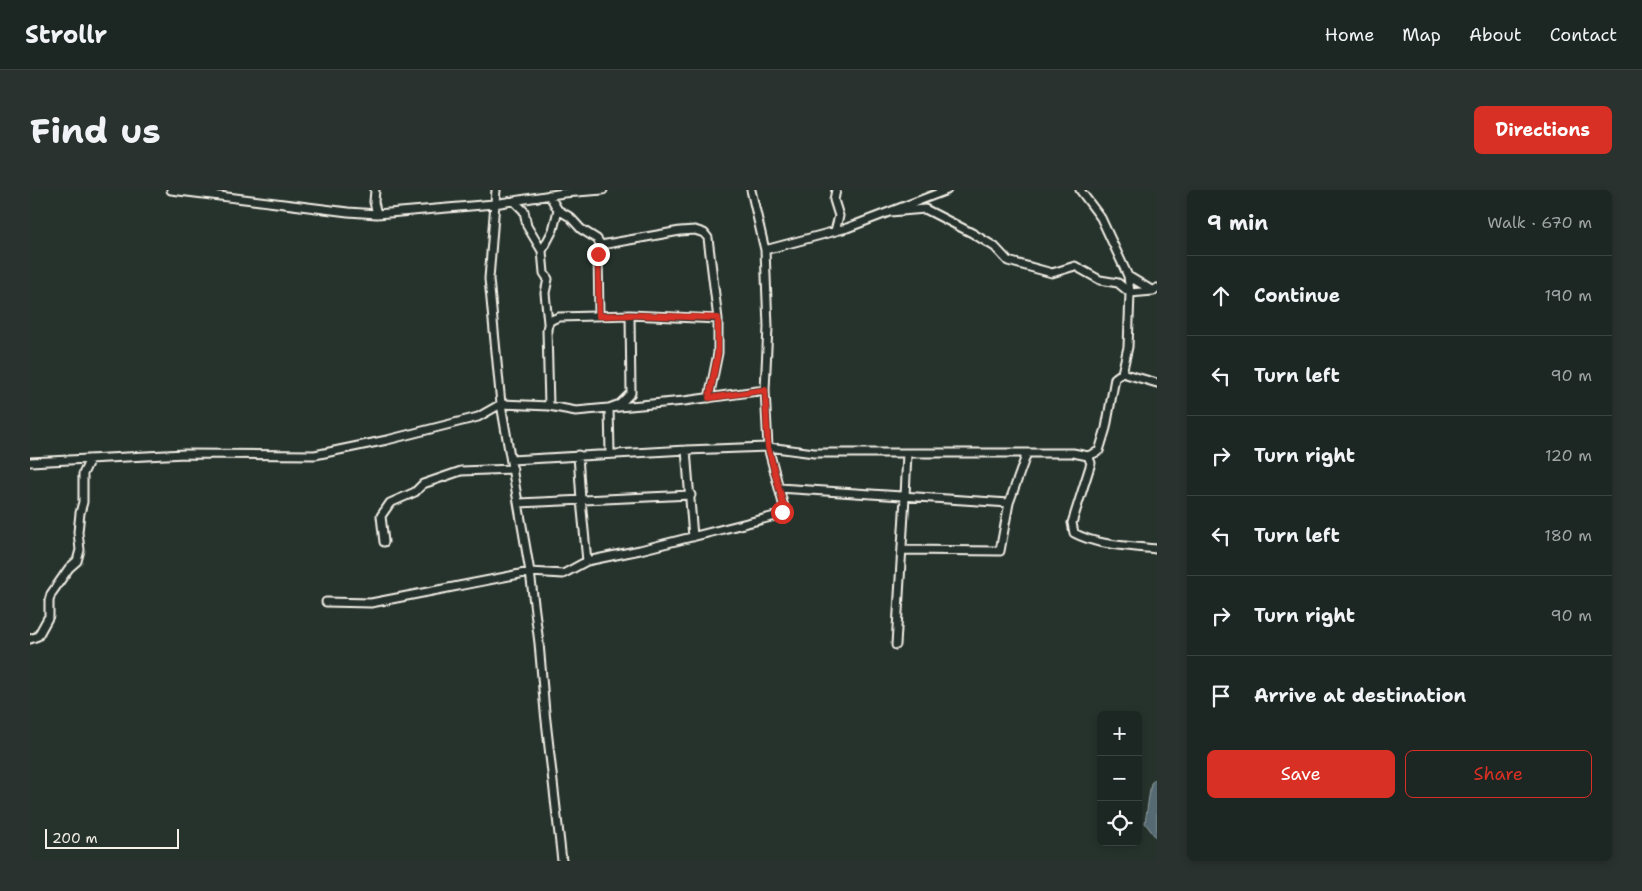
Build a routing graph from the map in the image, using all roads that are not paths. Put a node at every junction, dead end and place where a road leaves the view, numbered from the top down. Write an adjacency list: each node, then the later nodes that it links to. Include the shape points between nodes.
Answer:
1 (170, 190): 15 (street)
2 (376, 190): 15 (street)
3 (496, 190): 12 (street)
4 (603, 190): 9 (street)
5 (751, 190): 18 (street)
6 (836, 190): 16 (street, via 834,200 839,216)
7 (947, 190): 14 (street)
8 (1080, 190): 20 (street, via 1101,218)
9 (564, 191): 10 (street)
10 (549, 195): 11 (street); 13 (street)
11 (514, 201): 12 (street); 19 (street, via 524,211 527,226)
12 (494, 204): 15 (street); 31 (street, via 489,279)
13 (558, 210): 17 (street, via 570,216); 19 (street, via 553,230)
14 (890, 212): 16 (street); 22 (street, via 924,209 972,233 1008,261 1052,273 1075,266 1100,280 1118,283)
15 (377, 214)
16 (835, 231): 18 (street)
17 (601, 245): 24 (street, via 598,254); 25 (street, via 680,231 704,233 708,238)
18 (765, 250): 29 (street, via 768,327)
19 (542, 251): 26 (street, via 548,279 545,293)
20 (1128, 276): 21 (street); 22 (street)
21 (1155, 289): 22 (street)
22 (1130, 293): 27 (street, via 1128,347)
23 (630, 315): 24 (street); 25 (street); 33 (street, via 631,393 620,404)
24 (599, 316): 26 (street, via 559,317)
25 (718, 318): 30 (street, via 718,353)
26 (548, 323): 32 (street)
27 (1122, 373): 28 (street); 40 (street, via 1115,378 1099,451)
28 (1157, 383)
29 (765, 390): 30 (street); 34 (street)
30 (709, 398): 33 (street)
31 (501, 404): 32 (street); 41 (street, via 478,417 315,455 185,454); 42 (street)
32 (549, 406): 33 (street, via 576,411)
33 (609, 408): 36 (street)
34 (768, 447): 35 (street); 37 (street, via 814,453); 45 (street)
35 (686, 450): 36 (street); 46 (street)
36 (610, 453): 39 (street)
37 (907, 453): 38 (street); 47 (street)
38 (1027, 453): 40 (street); 50 (street)
39 (578, 455): 42 (street); 48 (street)
40 (1088, 456): 53 (street, via 1091,463 1072,523 1074,533 1086,539)
41 (90, 459): 43 (street); 58 (street, via 83,474 77,560 51,594 49,616 38,636)
42 (511, 460): 44 (street)
43 (30, 462)
44 (513, 469): 49 (street); 52 (street, via 461,471 423,484 416,492 390,503 381,516)
45 (779, 488): 47 (street); 51 (street, via 784,507 779,515)
46 (691, 496): 48 (street); 51 (street)
47 (905, 497): 50 (street); 54 (street)
48 (581, 500): 49 (street); 55 (street)
49 (519, 503): 56 (street)
50 (1009, 503): 54 (street, via 1000,551)
51 (693, 537): 55 (street)
52 (384, 542)
53 (1157, 549)
54 (902, 550): 59 (street)
55 (587, 561): 56 (street, via 563,574)
56 (530, 572): 57 (street, via 371,603); 60 (street)
57 (326, 602)
58 (30, 639)
59 (896, 645)
60 (562, 861)

